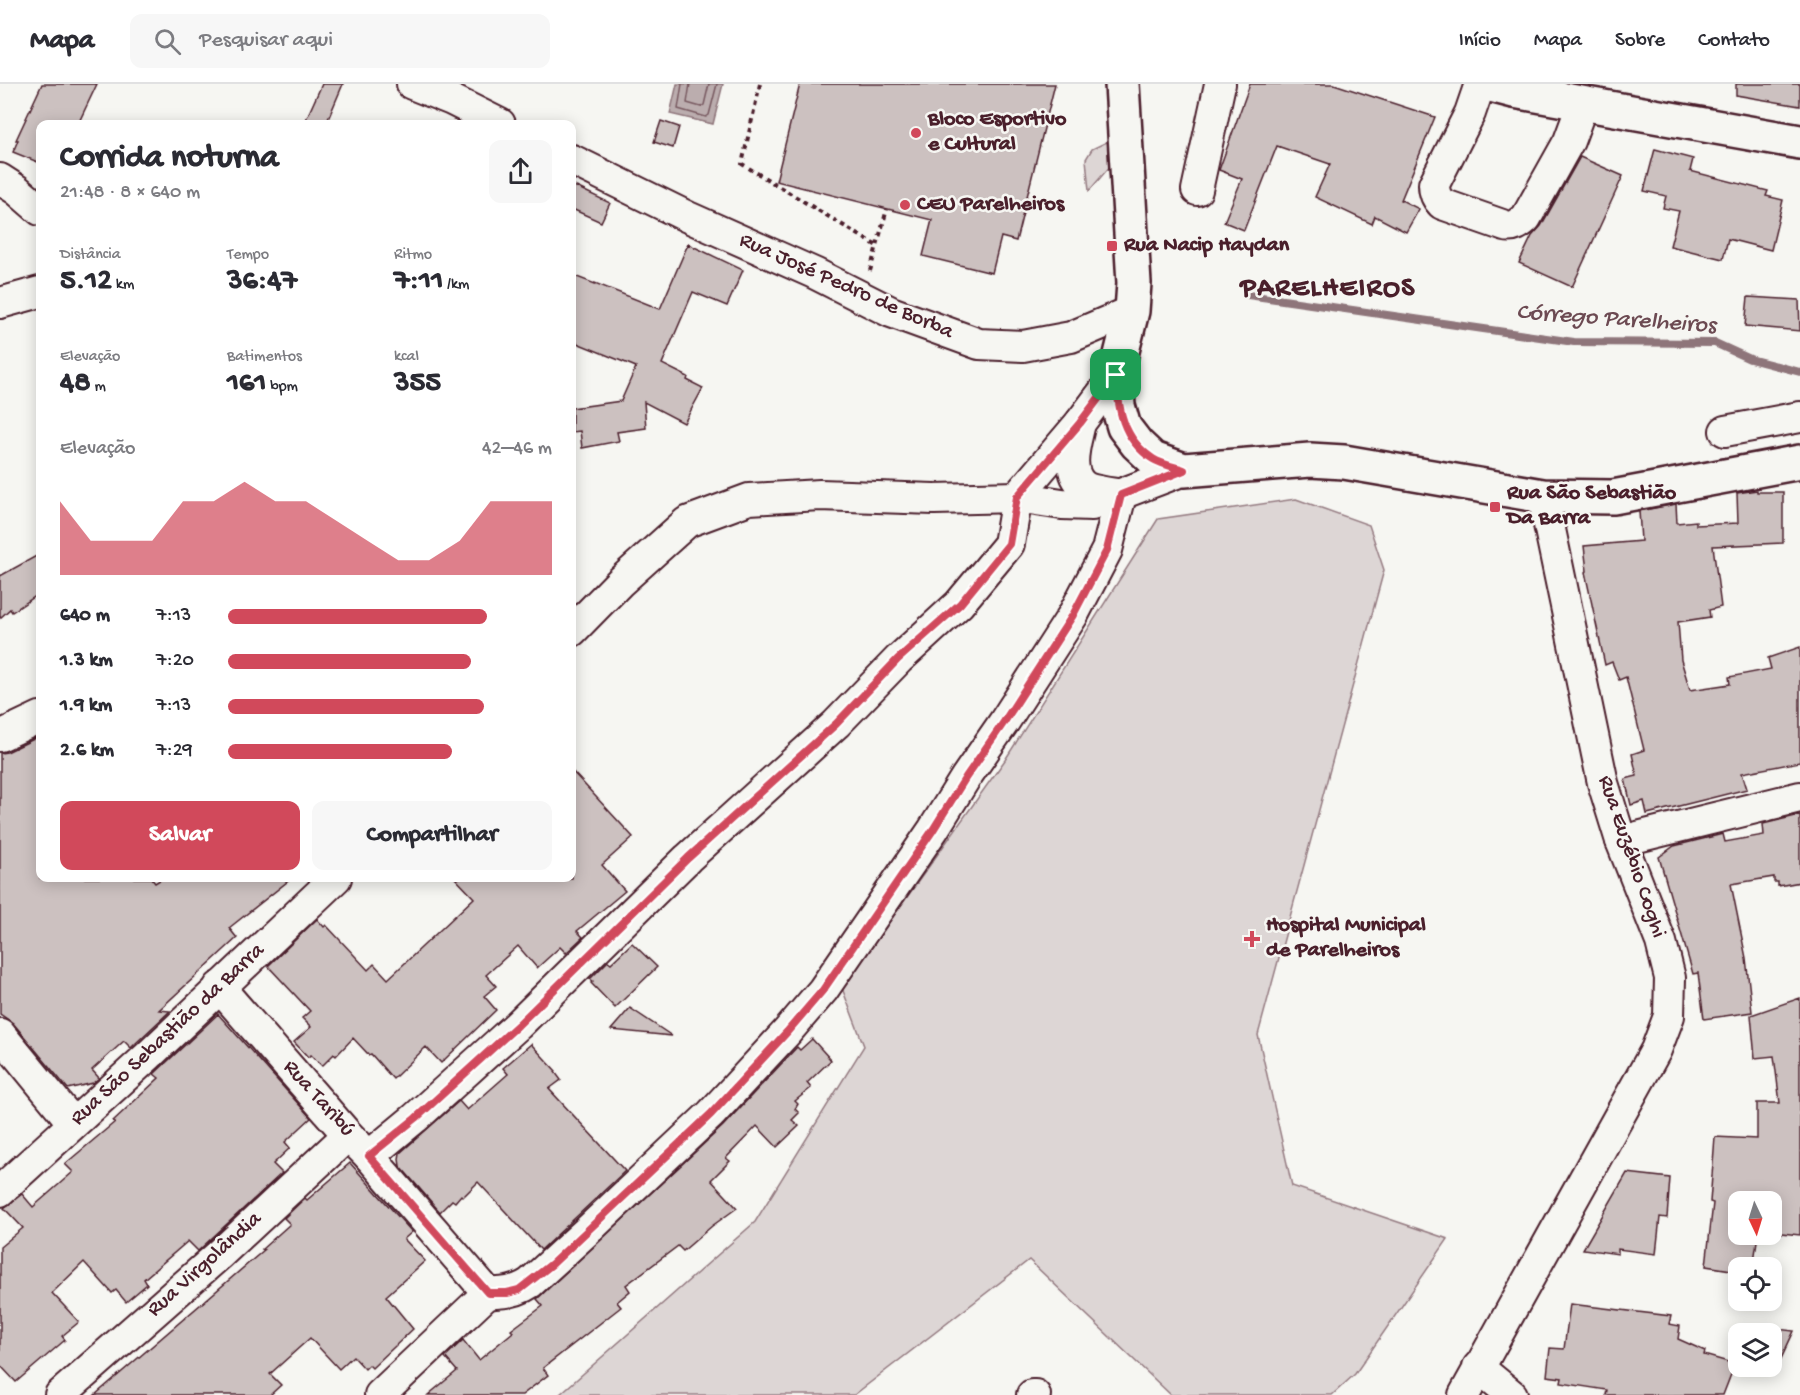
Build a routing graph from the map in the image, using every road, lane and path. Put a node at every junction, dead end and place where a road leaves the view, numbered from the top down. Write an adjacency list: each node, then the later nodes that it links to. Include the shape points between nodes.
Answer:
1 (412, 84): 8 (street)
2 (760, 84): 15 (path, via 742,164)
3 (1122, 84): 19 (main road, via 1133,248)
4 (1220, 84): 12 (street)
5 (1480, 84): 7 (street, via 1434,190 1442,204 1512,228 1526,218 1569,141)
6 (1487, 84): 7 (main road)
7 (1583, 103): 9 (main road)
8 (492, 120)
9 (1800, 142)
10 (576, 162): 17 (street, Rua José Pedro de Borba)
11 (0, 179): 13 (street)
12 (1197, 190)
13 (36, 207)
14 (887, 209): 15 (path)
15 (877, 246): 17 (path)
16 (36, 293): 18 (street)
17 (862, 297): 19 (street, Rua José Pedro de Borba, via 891,312 979,344 1023,346 1071,337)
18 (0, 303)
19 (1132, 311): 20 (main road)
20 (1116, 375): 22 (street); 25 (main road, via 1124,427 1153,459)
21 (1800, 417): 23 (street)
22 (1080, 423): 26 (street, via 1073,454 1074,474 1084,487); 28 (street)
23 (1725, 431)
24 (1800, 462): 27 (main road, via 1613,497)
25 (1184, 470): 26 (street); 27 (main road, via 1321,461)
26 (1121, 495): 28 (street, via 1092,505); 41 (street, via 1107,550 1073,615 823,990 711,1114 552,1264 519,1290)
27 (1543, 496): 33 (street, Rua Euzébio Coghi, via 1603,783)
28 (1017, 497): 29 (street, via 820,495 748,499 687,522); 39 (street, via 1009,544 960,604 898,659 836,724 688,858 518,1025)
29 (576, 620)
30 (36, 719): 31 (street)
31 (0, 736)
32 (1800, 797): 33 (street)
33 (1621, 841): 42 (street, Rua Euzébio Coghi, via 1661,942 1670,978 1669,1016 1656,1050)
34 (332, 882): 35 (street, Rua São Sebastião da Barra)
35 (219, 987): 37 (street, Rua São Sebastião da Barra); 38 (street, Rua Taribú)
36 (0, 1034): 37 (street)
37 (74, 1123): 40 (street, Rua São Sebastião da Barra)
38 (348, 1135): 39 (street, Rua Taribú); 43 (street, Rua Virgolândia)
39 (369, 1156): 41 (street, Rua Taribú)
40 (0, 1191)
41 (488, 1293): 44 (street)
42 (1478, 1367): 45 (street, Rua Euzébio Coghi); 46 (street)
43 (60, 1395)
44 (380, 1395)
45 (1464, 1395)
46 (1512, 1395)

